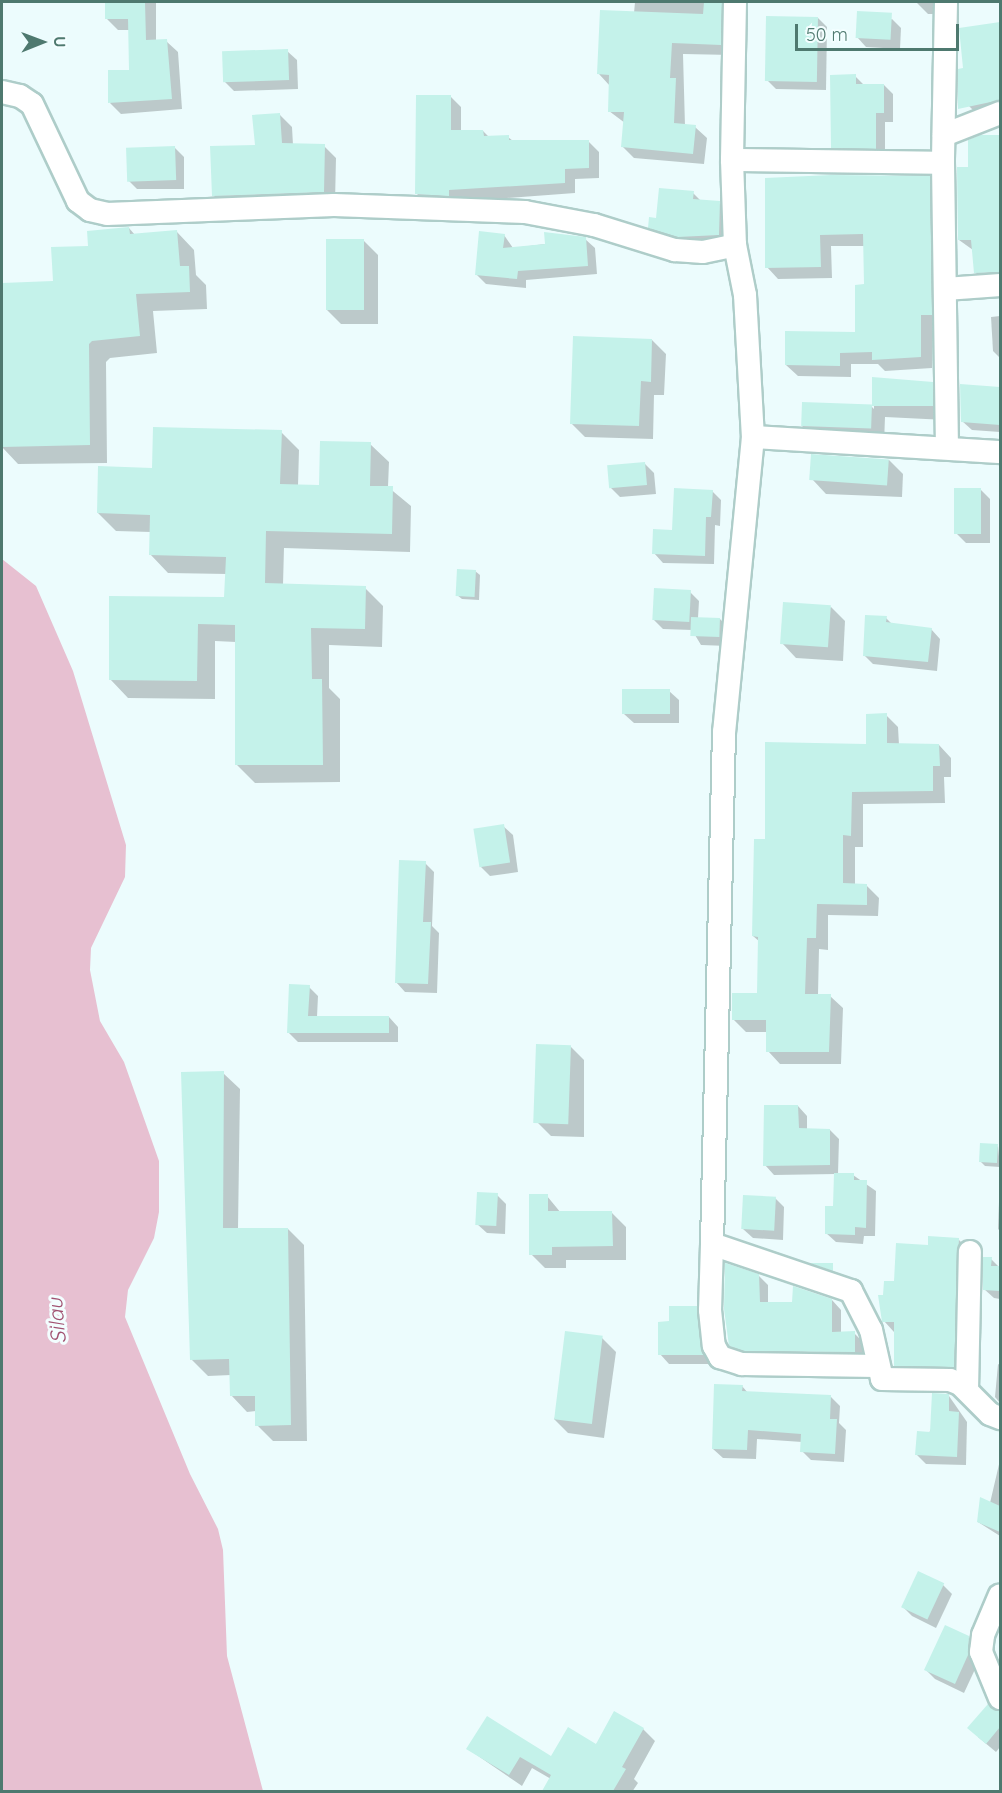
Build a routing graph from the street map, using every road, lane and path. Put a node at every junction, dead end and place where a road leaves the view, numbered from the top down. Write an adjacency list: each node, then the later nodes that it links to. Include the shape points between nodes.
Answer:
1 (735, 2): 6 (street)
2 (946, 2): 5 (street)
3 (2, 92): 8 (street, via 32,104 67,186 90,210 107,214 334,205 525,212 594,225 675,250 703,252)
4 (1000, 113): 5 (street)
5 (944, 135): 7 (street)
6 (732, 160): 7 (street); 8 (street)
7 (943, 163): 10 (street)
8 (735, 245): 11 (street, via 745,295)
9 (1000, 285): 10 (street)
10 (946, 289): 12 (street)
11 (753, 437): 12 (street); 14 (street, via 724,732)
12 (947, 448): 13 (street)
13 (1000, 452)
14 (712, 1244): 16 (street, via 851,1291 871,1330); 16 (street, via 710,1310 714,1346 720,1358 742,1364)
15 (970, 1252): 17 (street)
16 (877, 1366): 17 (street, via 882,1379 950,1380)
17 (967, 1390): 18 (street, via 990,1414)
18 (1000, 1418)
19 (1000, 1595): 20 (street, via 983,1635 981,1652)
20 (1000, 1698)

